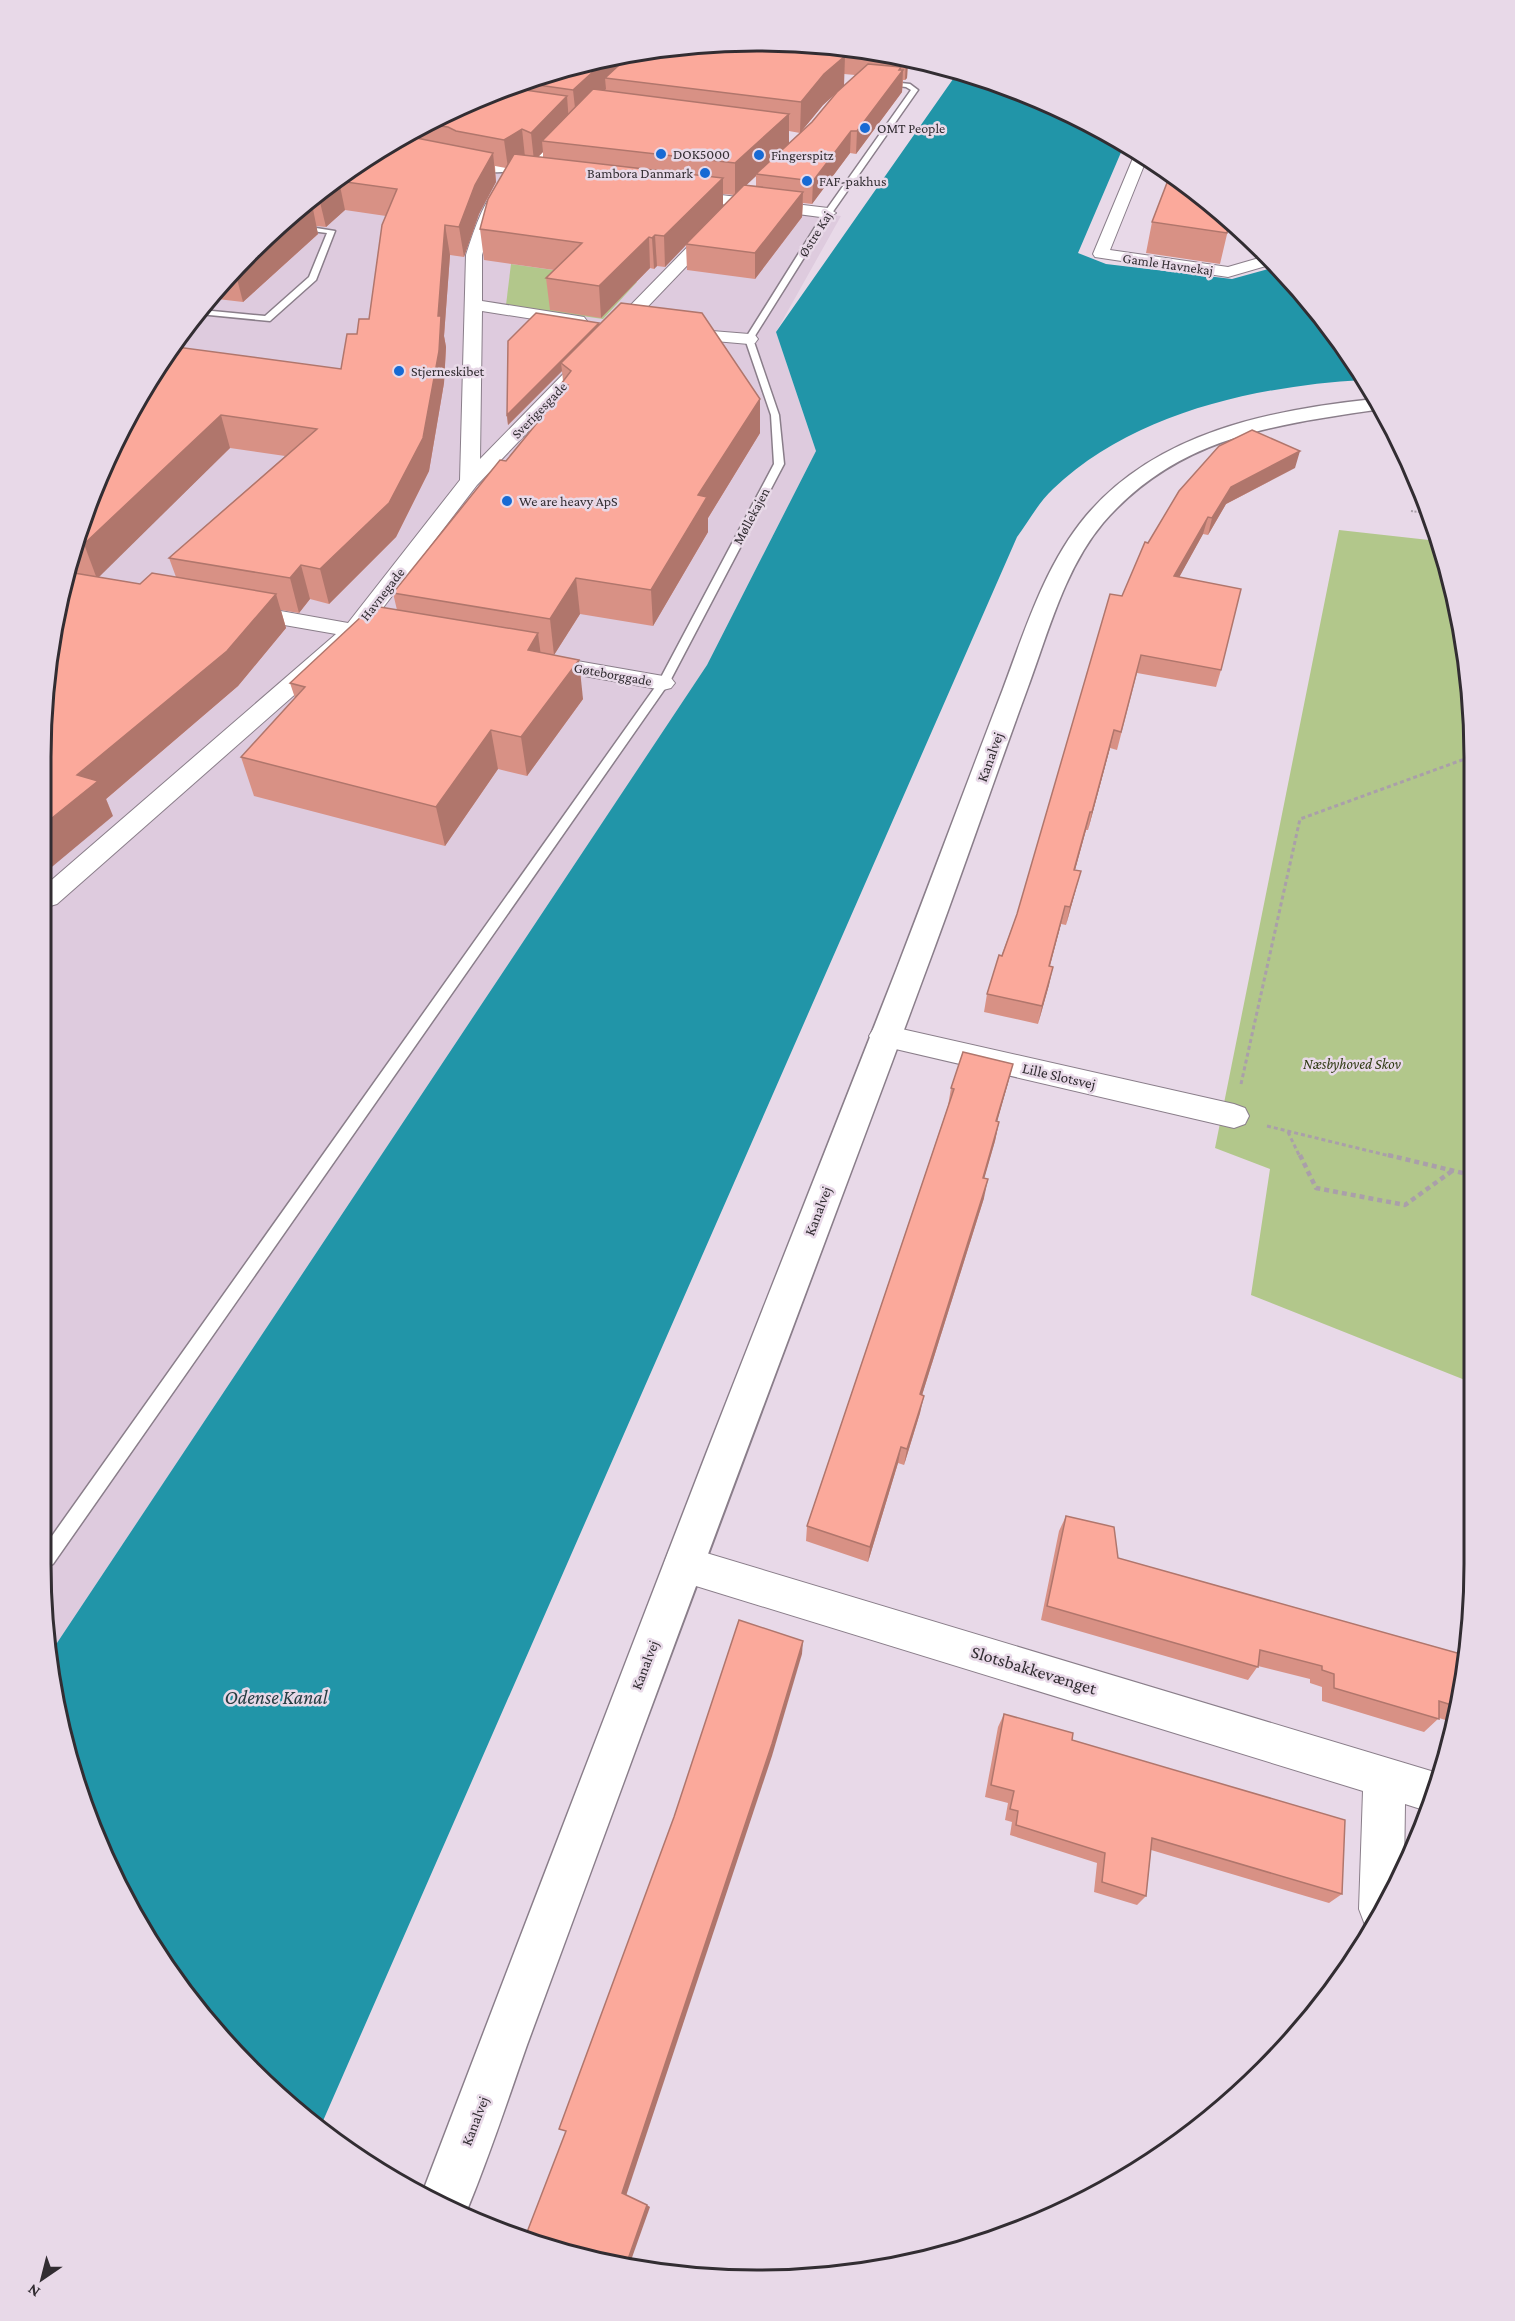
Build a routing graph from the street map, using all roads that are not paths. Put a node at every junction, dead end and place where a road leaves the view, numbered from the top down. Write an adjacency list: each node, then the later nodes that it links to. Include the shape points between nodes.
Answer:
1 (869, 82): 9 (lane, Østre Kaj, via 915,90)
2 (558, 144): 5 (street)
3 (391, 154): 5 (street, via 464,170)
4 (1138, 162): 11 (street, Gamle Havnekaj, via 1101,255 1228,272)
5 (521, 174): 12 (street, via 482,228 474,255)
6 (756, 187): 8 (street, Sverigesgade)
7 (660, 193): 8 (street)
8 (740, 202): 9 (street); 14 (street, Sverigesgade)
9 (828, 213): 15 (lane, Østre Kaj)
10 (292, 226): 13 (lane, via 331,231 313,278 267,319)
11 (1261, 263)
12 (473, 305): 14 (street); 17 (street)
13 (209, 313)
14 (619, 328): 15 (street); 17 (street, Sverigesgade)
15 (749, 339): 22 (lane, Møllekajen, via 775,415 779,464)
16 (1370, 405): 24 (street, Kanalvej, via 1305,413 1216,437 1140,477 1091,524 1070,556 1027,658)
17 (470, 481): 19 (street, Havnegade)
18 (224, 608): 19 (street)
19 (354, 630): 20 (street); 23 (street, Havnegade)
20 (392, 637)
21 (517, 658): 22 (street, Gøteborggade)
22 (663, 683): 26 (lane, Møllekajen)
23 (51, 895)
24 (884, 1036): 25 (street, Lille Slotsvej); 27 (street, Kanalvej)
25 (1234, 1116)
26 (51, 1552)
27 (683, 1564): 28 (street, Slotsbakkevænget); 31 (street, Kanalvej)
28 (1385, 1777): 29 (street, Slotsbakkevænget); 30 (street)
29 (1427, 1790)
30 (1381, 1894)
31 (446, 2197)

